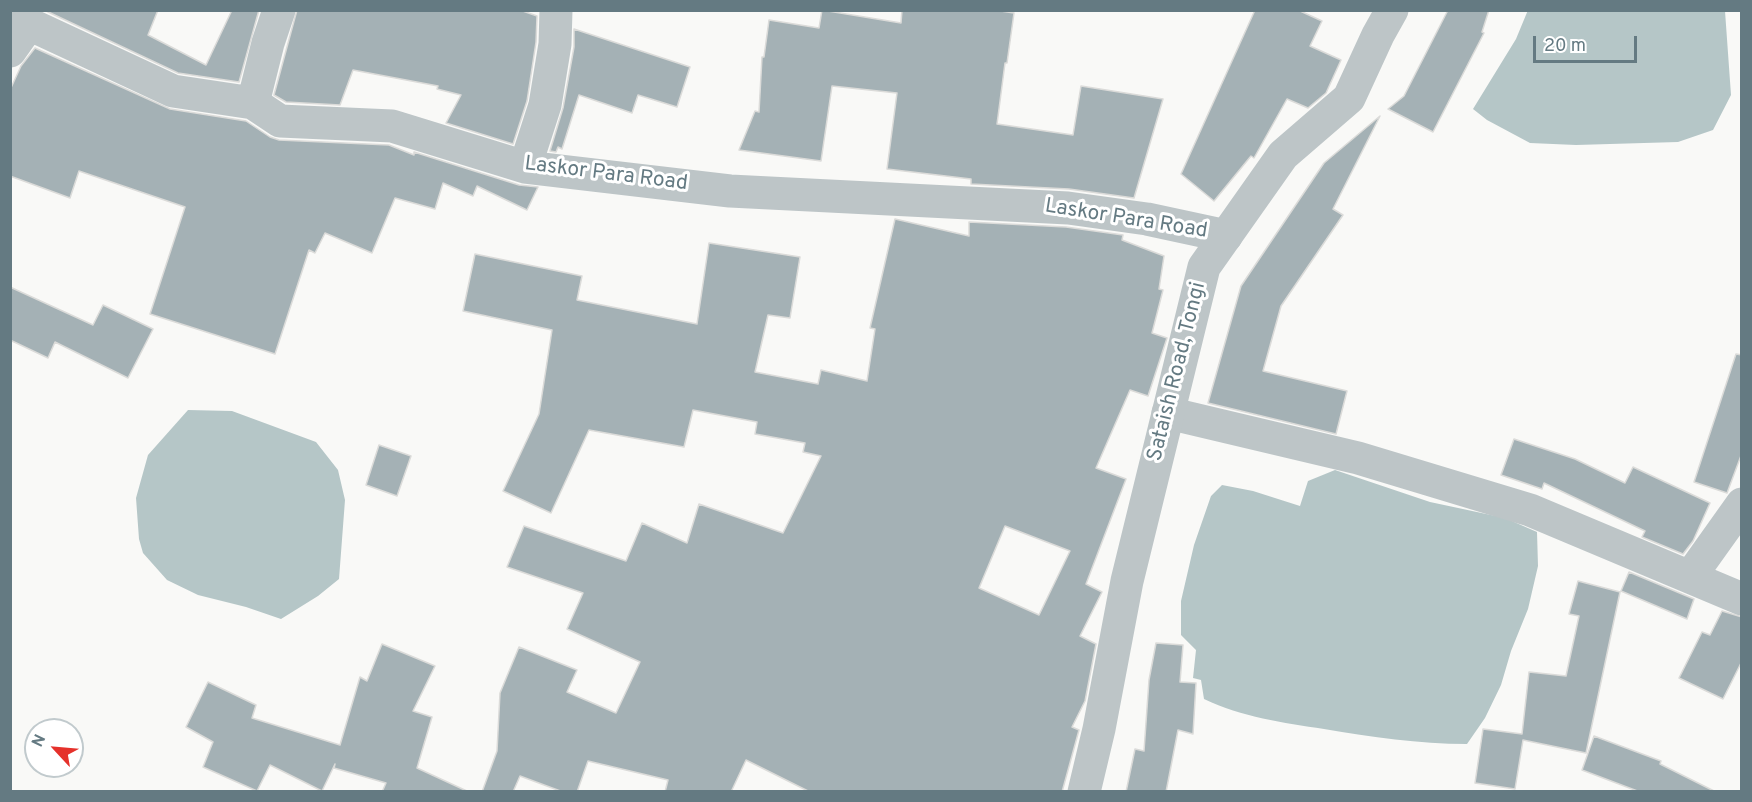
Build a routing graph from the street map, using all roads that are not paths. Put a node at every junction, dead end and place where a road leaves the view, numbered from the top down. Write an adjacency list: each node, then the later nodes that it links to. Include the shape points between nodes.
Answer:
1 (279, 10): 6 (street)
2 (556, 10): 7 (street, via 545,105)
3 (1392, 10): 8 (street, Sataish Road, Tongi, via 1348,98 1283,155)
4 (22, 17): 5 (street); 6 (street, Laskor Para Road, via 173,91)
5 (10, 51)
6 (253, 103): 7 (street, Laskor Para Road, via 280,121 392,126)
7 (525, 166): 8 (street, Laskor Para Road, via 730,191 1068,208)
8 (1226, 236): 9 (street, Sataish Road, Tongi, via 1204,267)
9 (1168, 413): 11 (street, via 1358,458 1530,510); 13 (street, Sataish Road, Tongi, via 1127,581)
10 (1742, 504): 11 (street)
11 (1690, 578): 12 (street)
12 (1742, 599)
13 (1084, 792)

